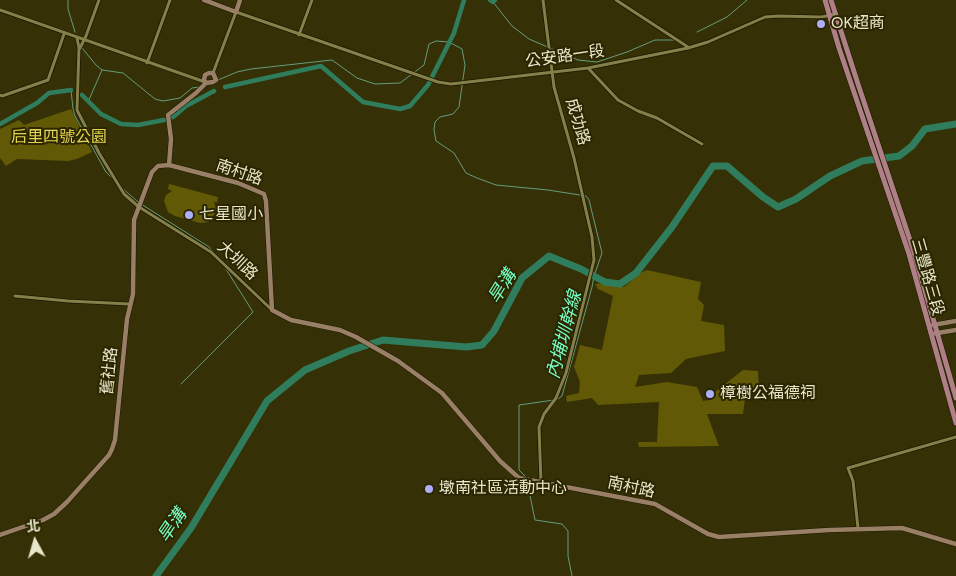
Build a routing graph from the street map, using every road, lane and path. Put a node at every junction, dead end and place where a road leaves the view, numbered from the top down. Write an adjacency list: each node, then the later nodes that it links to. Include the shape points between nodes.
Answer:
1 (99, 0): 16 (street)
2 (170, 0): 19 (street)
3 (204, 0): 11 (street)
4 (240, 0): 11 (street)
5 (312, 0): 14 (street)
6 (544, 0): 21 (street, 成功路)
7 (616, 0): 18 (street)
8 (825, 0): 12 (main road)
9 (831, 0): 12 (main road)
10 (0, 10): 13 (street)
11 (236, 12): 14 (street, 公安路一段); 22 (street)
12 (832, 15): 18 (street, 公安路一段, via 765,17); 27 (main road)
13 (64, 34): 15 (street); 24 (street, via 48,80)
14 (299, 35): 21 (street, 公安路一段, via 438,82 458,84)
15 (78, 38): 16 (street); 17 (street, 大圳路)
16 (84, 40): 17 (street); 19 (street)
17 (79, 48): 28 (street, 大圳路, via 76,110 124,194)
18 (688, 48): 20 (street, 公安路一段)
19 (147, 63): 23 (street)
20 (588, 68): 21 (street, 公安路一段); 25 (street, via 618,100)
21 (552, 72): 41 (street, 成功路, via 574,158 594,260 566,373 539,427)
22 (213, 74): 23 (street, via 216,80); 23 (street, via 204,75)
23 (206, 83): 26 (street, via 168,115 171,139)
24 (0, 95)
25 (702, 144)
26 (169, 165): 28 (street, 舊社路, via 158,166 152,172); 31 (street, 南村路, via 238,183 264,194)
27 (883, 166): 33 (main road, 三豐路三段, via 913,248); 34 (main road, 三豐路三段)
28 (138, 207): 30 (street, 舊社路, via 134,220 133,294); 31 (street, 大圳路, via 211,252)
29 (14, 296): 30 (street)
30 (129, 304): 43 (street, 舊社路, via 115,440 109,455 54,514)
31 (272, 310): 41 (street, 南村路, via 291,320 340,330 398,361 442,393 510,471 519,478)
32 (956, 321): 33 (street)
33 (935, 324): 34 (street); 36 (main road, 三豐路三段)
34 (928, 325): 37 (main road, 三豐路三段)
35 (956, 330): 36 (street)
36 (938, 333): 37 (street); 38 (main road, 三豐路三段)
37 (931, 334): 39 (main road, 三豐路三段)
38 (956, 398)
39 (956, 423)
40 (956, 436): 42 (street, via 848,468 853,481)
41 (541, 484): 42 (street, 南村路, via 655,504 708,534 720,537)
42 (858, 528): 44 (street, 南村路, via 902,528)
43 (0, 535)
44 (956, 544)

